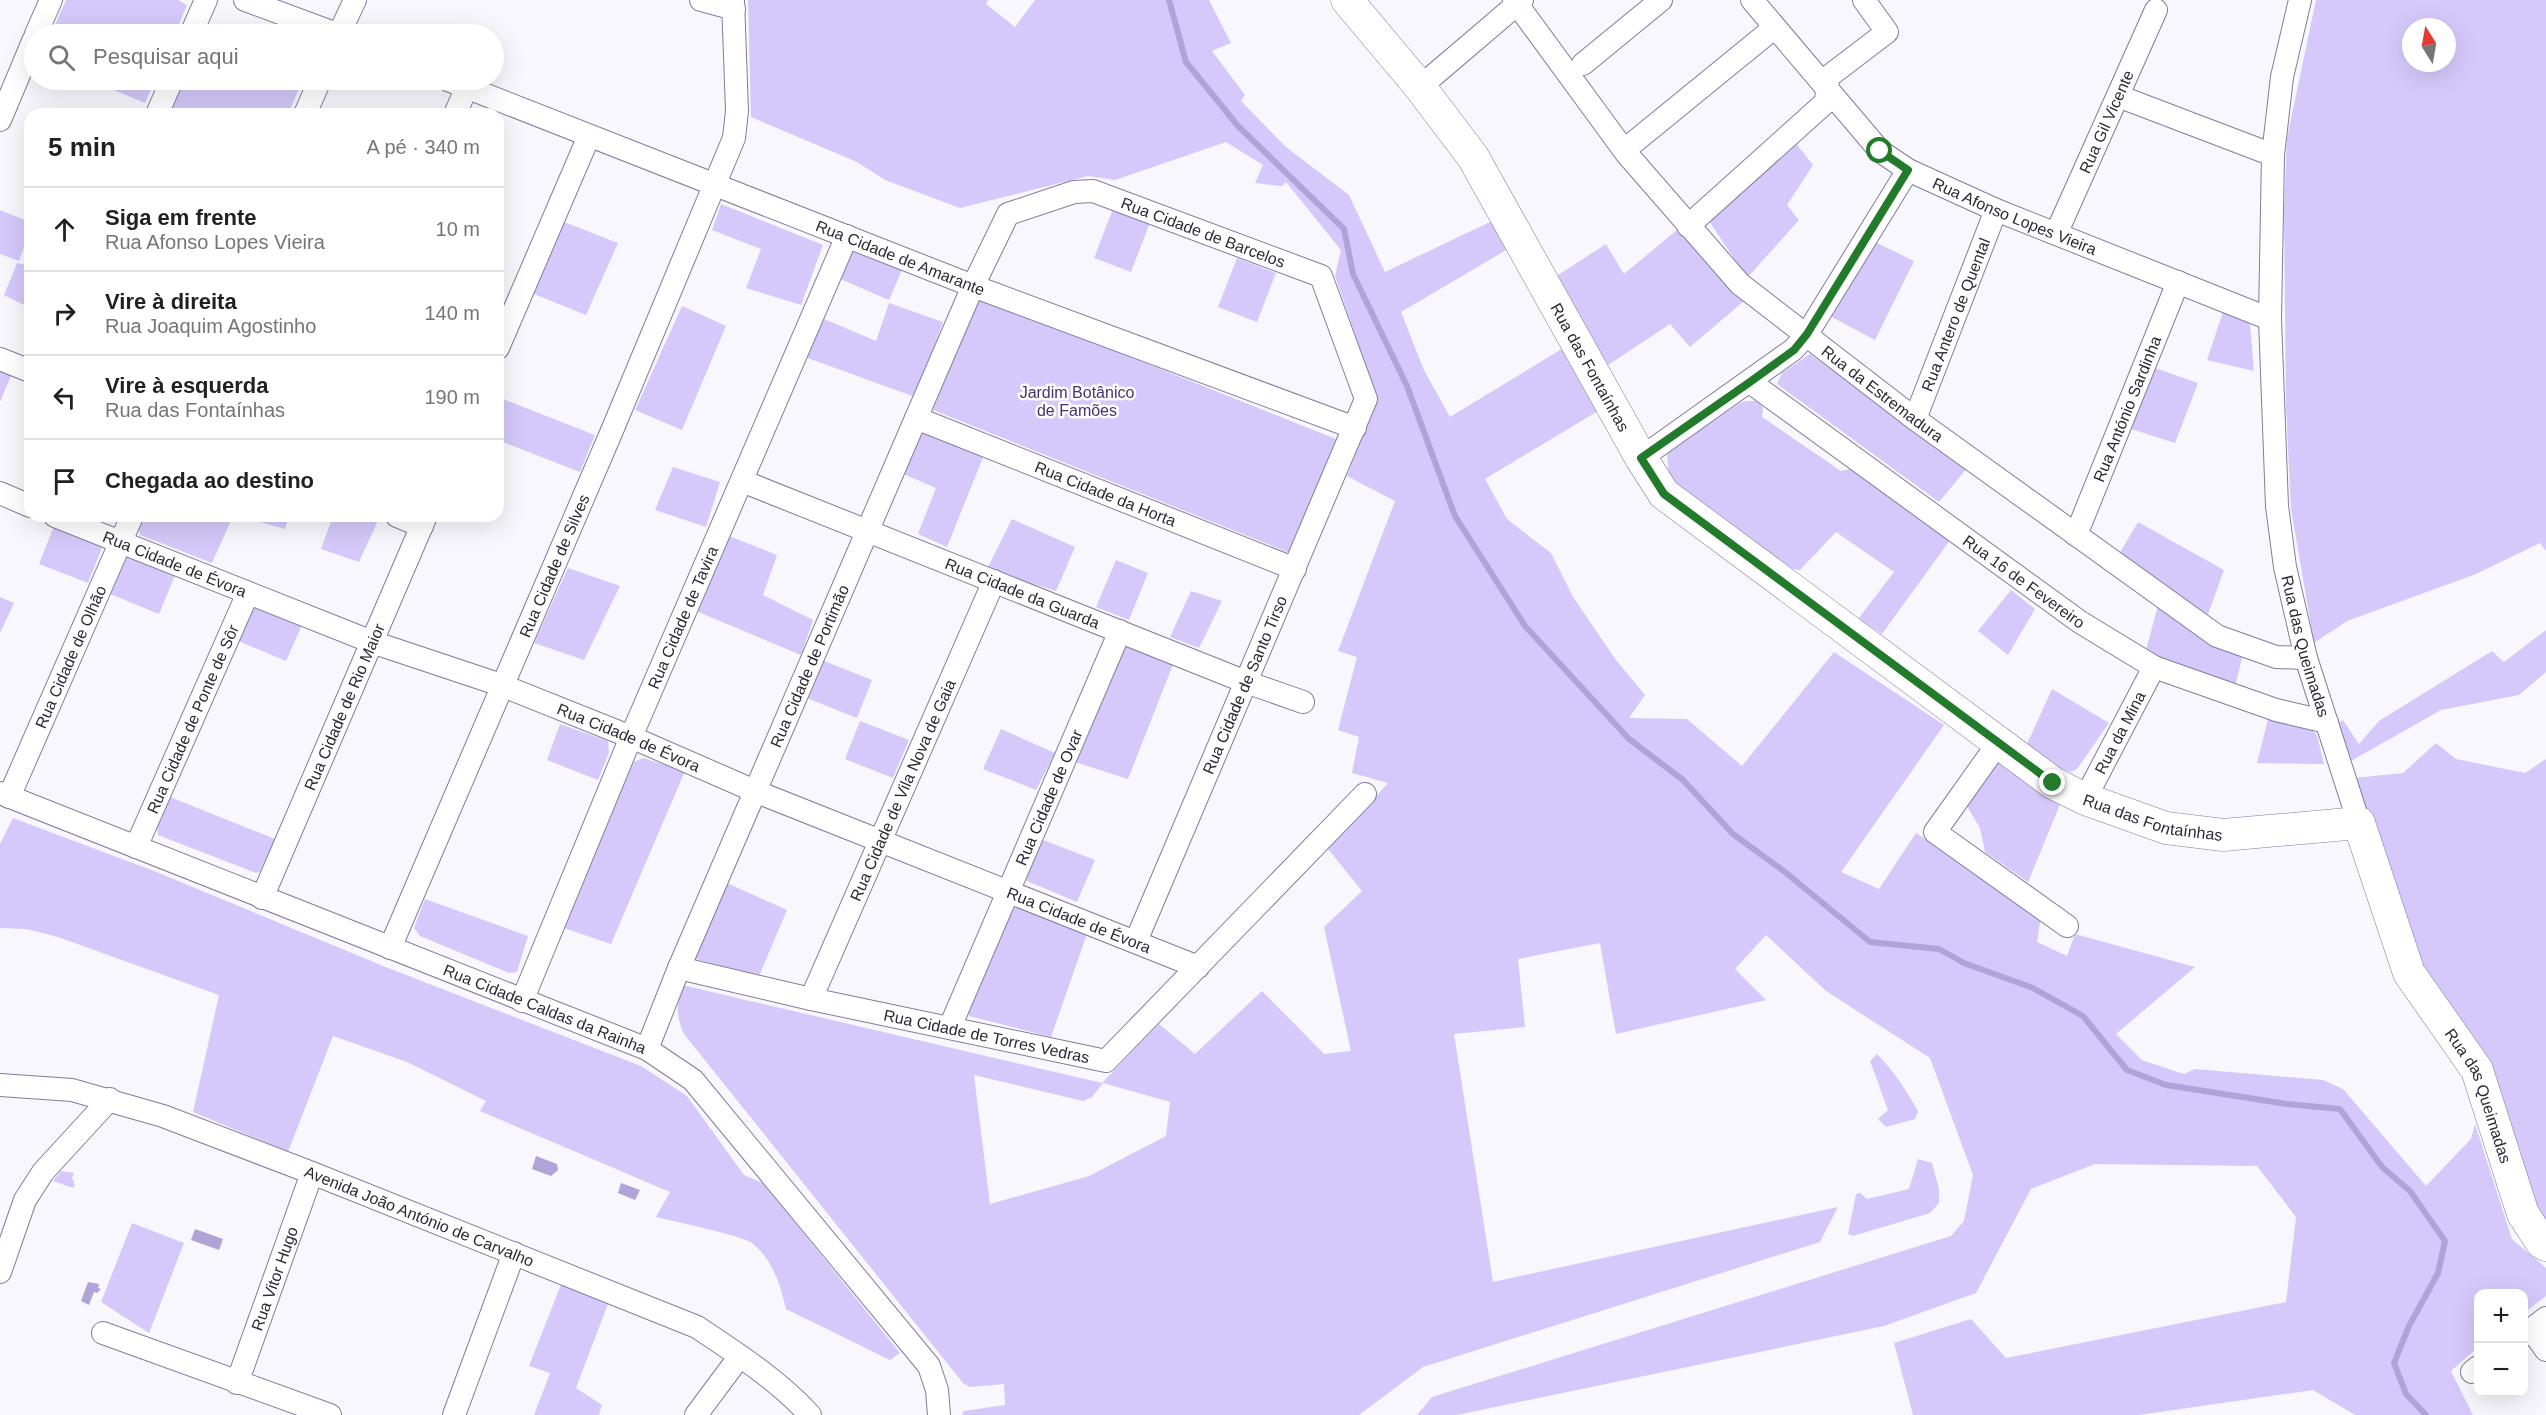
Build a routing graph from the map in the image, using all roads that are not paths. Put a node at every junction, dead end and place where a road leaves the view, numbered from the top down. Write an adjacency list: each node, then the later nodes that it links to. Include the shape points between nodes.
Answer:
1 (51, 0): 14 (street)
2 (206, 0): 15 (street)
3 (245, 0): 16 (street)
4 (355, 0): 17 (street)
5 (701, 0): 12 (street)
6 (1347, 0): 21 (street, Rua das Fontaínhas)
7 (1661, 0): 20 (street)
8 (1752, 0): 18 (street, Rua Afonso Lopes Vieira)
9 (1864, 0): 22 (street, via 1887,32 1828,77)
10 (2300, 0): 34 (street, Rua das Queimadas, via 2282,77)
11 (1518, 1): 21 (street); 38 (street, Rua da Estremadura, via 1626,153)
12 (734, 4): 36 (street, Rua Cidade de Silves, via 737,111 734,138)
13 (2156, 10): 27 (street, Rua Gil Vicente)
14 (41, 24)
15 (195, 24)
16 (311, 24)
17 (343, 24)
18 (1774, 28): 22 (street, Rua Afonso Lopes Vieira); 33 (street)
19 (24, 63): 31 (street)
20 (1583, 64)
21 (1420, 87): 52 (street, Rua das Fontaínhas, via 1473,157)
22 (1826, 88): 35 (street, Rua Afonso Lopes Vieira, via 1880,151); 38 (street, via 1826,102)
23 (168, 90): 28 (street)
24 (316, 90): 29 (street)
25 (457, 90): 30 (street)
26 (474, 90): 32 (street, Rua Cidade de Amarante)
27 (2118, 96): 34 (street); 39 (street, Rua Gil Vicente)
28 (160, 108)
29 (308, 108)
30 (455, 108)
31 (0, 120)
32 (589, 136): 36 (street, Rua Cidade de Amarante); 44 (street)
33 (1633, 143)
34 (2273, 155): 43 (street, Rua das Queimadas)
35 (1908, 170): 37 (street, Rua Afonso Lopes Vieira); 45 (street)
36 (715, 184): 40 (street, Rua Cidade de Amarante); 70 (street, Rua Cidade de Silves)
37 (1996, 210): 39 (street, Rua Afonso Lopes Vieira); 50 (street, Rua Antero de Quental)
38 (1688, 226): 45 (street, Rua da Estremadura, via 1740,284)
39 (2056, 234): 41 (street, Rua Afonso Lopes Vieira)
40 (847, 236): 42 (street, Rua Cidade de Amarante); 53 (street, Rua Cidade de Tavira)
41 (2178, 282): 43 (street, Rua Afonso Lopes Vieira); 60 (street, Rua António Sardinha)
42 (973, 286): 49 (street, Rua Cidade de Portimão); 51 (street, Rua Cidade de Amarante); 51 (street, Rua Cidade de Barcelos, via 1008,214 1074,192 1093,190 1321,276 1366,399)
43 (2270, 319): 67 (street, Rua das Queimadas, via 2277,506 2285,567)
44 (504, 334)
45 (1807, 334): 48 (street, via 1794,350); 50 (street, Rua da Estremadura)
46 (0, 359): 47 (street)
47 (24, 368)
48 (1750, 382): 52 (street); 68 (street, Rua 16 de Fevereiro, via 2080,622)
49 (916, 418): 59 (street, Rua Cidade de Portimão); 62 (street, Rua Cidade da Horta)
50 (1915, 419): 60 (street, Rua da Estremadura)
51 (1355, 428): 62 (street, Rua Cidade de Santo Tirso)
52 (1641, 458): 74 (street, Rua das Fontaínhas, via 1664,494)
53 (742, 481): 59 (street, Rua Cidade da Guarda); 73 (street, Rua Cidade de Tavira)
54 (0, 493): 55 (street)
55 (24, 503)
56 (69, 522): 61 (street, Rua Cidade de Évora)
57 (129, 522): 61 (street, Rua Cidade de Olhão)
58 (424, 522): 66 (street, Rua Cidade de Rio Maior)
59 (868, 531): 63 (street, Rua Cidade da Guarda); 75 (street, Rua Cidade de Portimão)
60 (2076, 535): 67 (street, Rua da Estremadura, via 2217,636 2276,657)
61 (120, 543): 64 (street, Rua Cidade de Évora); 77 (street, Rua Cidade de Olhão)
62 (1295, 569): 69 (street, Rua Cidade de Santo Tirso)
63 (994, 581): 65 (street, Rua Cidade da Guarda); 80 (street, Rua Cidade de Vila Nova de Gaia)
64 (248, 593): 66 (street, Rua Cidade de Évora); 81 (street, Rua Cidade de Ponte de Sôr)
65 (1120, 632): 69 (street, Rua Cidade da Guarda); 82 (street, Rua Cidade de Ovar)
66 (372, 642): 70 (street, Rua Cidade de Évora); 83 (street, Rua Cidade de Rio Maior)
67 (2306, 658): 72 (street, Rua das Queimadas)
68 (2154, 667): 72 (street, Rua 16 de Fevereiro, via 2265,706); 78 (street, Rua da Mina)
69 (1246, 682): 71 (street, Rua Cidade da Guarda); 85 (street, Rua Cidade de Santo Tirso)
70 (501, 685): 73 (street, Rua Cidade de Évora); 86 (street, Rua Cidade de Silves)
71 (1303, 702)
72 (2327, 722): 79 (street, Rua das Queimadas)
73 (631, 737): 75 (street, Rua Cidade de Évora); 90 (street, Rua Cidade de Tavira)
74 (1999, 742): 78 (street, Rua das Fontaínhas, via 2053,783); 84 (street, via 1935,832)
75 (757, 792): 80 (street, Rua Cidade de Évora); 88 (street, Rua Cidade de Portimão)
76 (1365, 794): 87 (street, Rua Cidade de Torres Vedras)
77 (5, 795): 81 (street, Rua Cidade Caldas da Rainha)
78 (2085, 799): 79 (street, Rua das Fontaínhas, via 2166,828 2223,836)
79 (2359, 824): 96 (street, Rua das Queimadas, via 2409,973 2476,1070 2523,1214)
80 (880, 841): 82 (street, Rua Cidade de Évora); 89 (street, Rua Cidade de Vila Nova de Gaia)
81 (136, 847): 83 (street, Rua Cidade Caldas da Rainha)
82 (1008, 891): 85 (street, Rua Cidade de Évora); 91 (street, Rua Cidade de Ovar)
83 (262, 898): 86 (street, Rua Cidade Caldas da Rainha)
84 (2067, 926)
85 (1136, 941): 87 (street, Rua Cidade de Évora)
86 (390, 948): 90 (street, Rua Cidade Caldas da Rainha)
87 (1198, 967): 91 (street, Rua Cidade de Torres Vedras, via 1107,1060)
88 (679, 968): 89 (street, Rua Cidade de Torres Vedras); 92 (street, Rua Cidade de Portimão)
89 (811, 999): 91 (street, Rua Cidade de Torres Vedras)
90 (522, 1001): 92 (street, Rua Cidade Caldas da Rainha)
91 (950, 1027)
92 (647, 1049): 108 (street, Rua Cidade Caldas da Rainha, via 693,1080 929,1366 937,1390)
93 (0, 1085): 94 (street, Avenida João António de Carvalho, via 72,1090)
94 (110, 1099): 95 (street, Avenida João António de Carvalho); 98 (street, via 43,1172 26,1200)
95 (312, 1173): 97 (street, Avenida João António de Carvalho); 103 (street, Rua Vitor Hugo)
96 (2546, 1245)
97 (514, 1253): 102 (street, Avenida João António de Carvalho, via 697,1327); 105 (street)
98 (0, 1272)
99 (2534, 1327): 101 (street)
100 (103, 1333): 103 (street)
101 (2546, 1350)
102 (740, 1356): 106 (street); 107 (street, Avenida João António de Carvalho)
103 (237, 1383): 104 (street)
104 (327, 1415)
105 (454, 1415)
106 (696, 1415)
107 (810, 1415)
108 (939, 1415)

